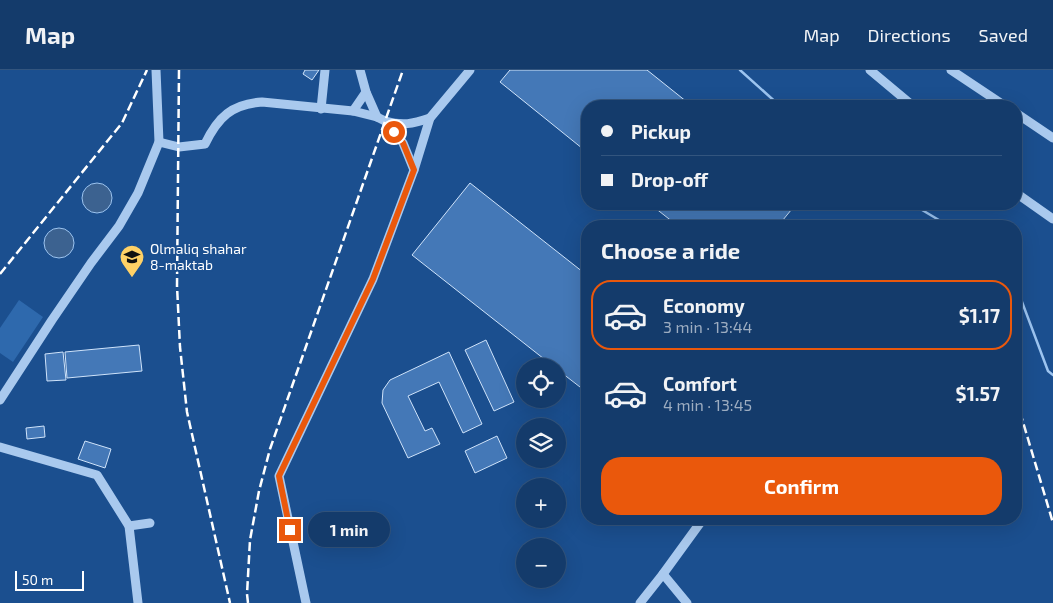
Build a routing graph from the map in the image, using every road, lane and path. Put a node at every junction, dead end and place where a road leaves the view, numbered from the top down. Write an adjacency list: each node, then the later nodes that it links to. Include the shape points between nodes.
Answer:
1 (156, 70): 16 (street)
2 (326, 70): 10 (street)
3 (360, 70): 7 (street)
4 (470, 70): 12 (street)
5 (870, 70): 8 (street)
6 (951, 70): 9 (street)
7 (366, 92): 11 (street); 14 (street)
8 (906, 100)
9 (997, 100)
10 (321, 109): 11 (street); 16 (street, via 248,103 221,118 205,144 179,147)
11 (353, 111): 14 (street)
12 (430, 118): 14 (street, via 398,125); 17 (street)
13 (1022, 118): 15 (street)
14 (381, 119): 17 (street, via 403,143)
15 (1053, 138)
16 (160, 142): 20 (street, via 138,193 119,226)
17 (414, 170): 27 (street, via 373,279 279,476)
18 (1022, 197): 19 (street)
19 (1053, 219)
20 (0, 400)
21 (0, 447): 24 (street, via 97,475)
22 (150, 523): 24 (street)
23 (699, 525): 25 (street)
24 (129, 526): 26 (street)
25 (663, 574): 28 (street); 29 (street)
26 (138, 603)
27 (306, 603)
28 (640, 603)
29 (687, 603)

